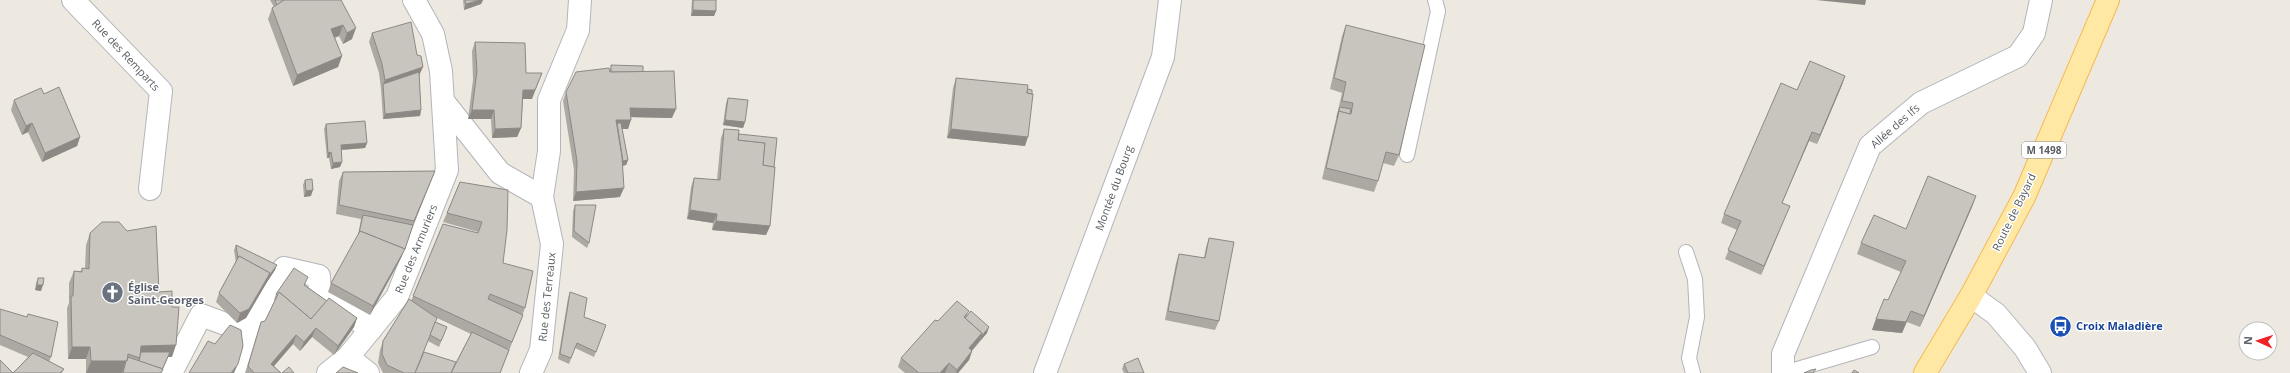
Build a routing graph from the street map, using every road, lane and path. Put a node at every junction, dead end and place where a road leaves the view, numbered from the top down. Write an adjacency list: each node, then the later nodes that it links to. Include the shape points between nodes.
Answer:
1 (73, 0): 10 (street, Rue des Remparts, via 161,91)
2 (414, 0): 8 (street, Rue des Armuriers, via 433,34 441,71)
3 (580, 0): 11 (street, via 578,30 549,100 549,151)
4 (1170, 0): 23 (street, Montée du Bourg, via 1163,57)
5 (1435, 0): 9 (lane, via 1438,11)
6 (2041, 0): 25 (street, Allée des Ifs, via 2034,33 2018,56 1921,103 1870,146 1783,354)
7 (2108, 0): 13 (main road, Route de Bayard / M 1498, via 2024,197)
8 (443, 101): 11 (street, via 500,173); 15 (street, Rue des Armuriers, via 447,170 397,297)
9 (1407, 155)
10 (150, 189)
11 (542, 197): 22 (street, Rue des Terreaux, via 552,244 541,350)
12 (1686, 252): 24 (lane, via 1695,279 1697,317 1689,358)
13 (1971, 296): 26 (main road, Route de Bayard / M 1498); 27 (street, via 1996,314 2025,348)
14 (250, 329): 15 (street, via 284,268 319,276 320,295); 18 (street, via 201,315); 19 (street)
15 (371, 329): 17 (street, Rue des Armuriers)
16 (1872, 347): 25 (lane)
17 (348, 357): 20 (street, Rue des Armuriers); 21 (street)
18 (171, 373)
19 (239, 373)
20 (328, 373)
21 (368, 373)
22 (531, 373)
23 (1045, 373)
24 (1693, 373)
25 (1784, 373)
26 (1925, 373)
27 (2040, 373)

